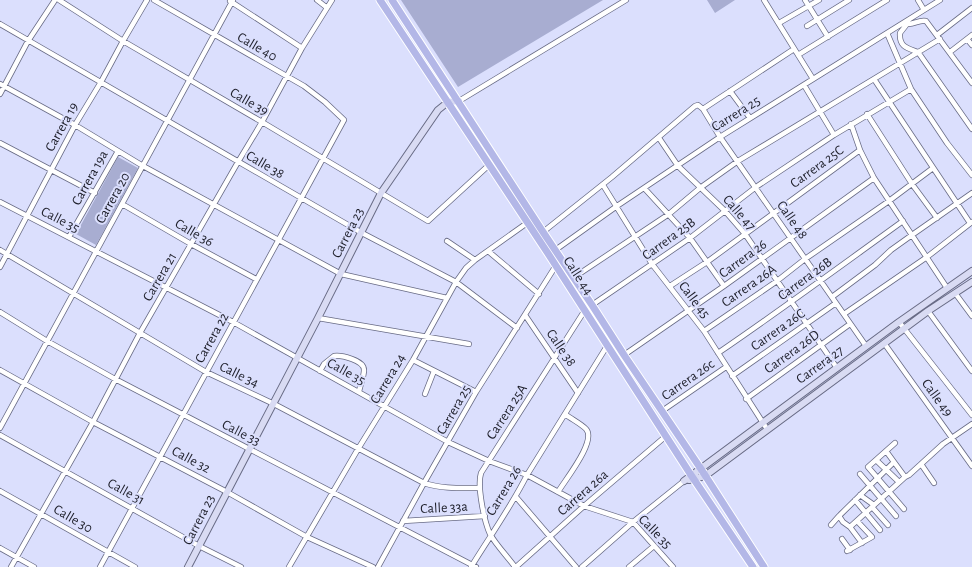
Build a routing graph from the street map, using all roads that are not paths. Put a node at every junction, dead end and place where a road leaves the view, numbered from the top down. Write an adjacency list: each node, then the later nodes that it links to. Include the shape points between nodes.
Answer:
1 (55, 0): 33 (street)
2 (59, 0): 34 (street, Calle 39)
3 (147, 0): 34 (street, Carrera 19)
4 (154, 0): 28 (street, Calle 40)
5 (317, 0): 19 (street)
6 (332, 0): 19 (street, Carrera 21)
7 (380, 0): 54 (main road, Calle 44)
8 (392, 0): 53 (main road, Calle 44)
9 (626, 0): 53 (street)
10 (764, 0): 23 (street)
11 (805, 0): 18 (street)
12 (819, 0): 18 (street)
13 (849, 0): 22 (street)
14 (887, 0): 30 (street)
15 (918, 0): 21 (street)
16 (940, 0): 21 (street, Carrera 25)
17 (231, 1): 28 (street, Carrera 20); 36 (street)
18 (809, 6): 22 (street); 23 (street)
19 (326, 7): 36 (street, Carrera 21)
20 (972, 8): 31 (street)
21 (924, 10): 24 (street, Carrera 25)
22 (818, 20): 26 (street); 30 (street)
23 (778, 23): 37 (street)
24 (905, 23): 27 (street, Carrera 25); 31 (street, via 924,20); 38 (street, via 900,33 900,42 909,50)
25 (0, 24): 33 (street, Calle 38)
26 (807, 26)
27 (887, 33): 41 (street); 43 (street, Carrera 25)
28 (213, 35): 42 (street, Calle 40); 45 (street, Carrera 20)
29 (972, 35): 32 (street)
30 (828, 37): 40 (street)
31 (938, 37): 38 (street); 39 (street)
32 (967, 38): 35 (street); 39 (street)
33 (28, 41): 46 (street, Calle 38); 48 (street)
34 (123, 41): 45 (street, Calle 39); 46 (street, Carrera 19)
35 (972, 45)
36 (302, 48): 42 (street, Carrera 21)
37 (794, 49): 40 (street); 51 (street)
38 (918, 52): 41 (street); 65 (street)
39 (950, 52): 47 (street)
40 (798, 55): 43 (street)
41 (899, 63): 44 (street); 50 (street)
42 (287, 77): 60 (street, Calle 40, via 304,86); 62 (street, Carrera 21)
43 (813, 79): 49 (street, Carrera 25)
44 (874, 79): 55 (street); 57 (street)
45 (189, 80): 61 (street, Carrera 20); 62 (street, Calle 39)
46 (101, 82): 61 (street, Calle 38); 64 (street, Carrera 19)
47 (972, 83)
48 (2, 85): 52 (street); 64 (street)
49 (804, 85): 57 (street); 59 (street, Carrera 25)
50 (911, 89): 55 (street, Carrera 25B); 80 (street)
51 (730, 91): 56 (street); 59 (street)
52 (0, 94)
53 (459, 101): 54 (street); 105 (main road, Calle 44)
54 (448, 102): 75 (main road, Calle 44); 88 (street, Carrera 23, via 438,110)
55 (890, 102): 58 (street, Carrera 25B); 78 (street)
56 (702, 108): 67 (street, Calle 48); 68 (street, via 696,106)
57 (819, 113): 66 (street); 74 (street)
58 (867, 114): 63 (street, Carrera 25B); 83 (street)
59 (750, 118): 67 (street, Carrera 25)
60 (344, 120): 72 (street, Carrera 22)
61 (167, 121): 73 (street, Calle 38); 76 (street, Carrera 20)
62 (262, 122): 72 (street, Calle 39); 73 (street, Carrera 21)
63 (851, 124): 66 (street, Carrera 25B); 70 (street)
64 (75, 125): 71 (street); 79 (street, Carrera 19)
65 (972, 129)
66 (834, 135): 84 (street, Carrera 25B)
67 (720, 136): 74 (street, Calle 48); 77 (street, Carrera 25)
68 (658, 138): 77 (street, Calle 47); 82 (street)
69 (0, 143): 79 (street)
70 (860, 150): 81 (street); 98 (street, Carrera 25C)
71 (118, 151): 76 (street); 87 (street, Carrera 19a)
72 (322, 158): 88 (street, Calle 39); 90 (street, Carrera 22)
73 (238, 162): 90 (street, Calle 38); 95 (street, Carrera 21)
74 (738, 162): 84 (street, Calle 48); 85 (street)
75 (489, 165): 88 (street, Calle 39, via 428,222); 103 (main road, Calle 44)
76 (143, 166): 94 (street, Carrera 20); 95 (street)
77 (678, 166): 85 (street, Calle 47); 86 (street, Carrera 25)
78 (933, 168): 83 (street, Carrera 26A); 93 (street)
79 (51, 170): 87 (street); 100 (street, Carrera 19)
80 (972, 175)
81 (874, 178): 91 (street); 112 (street, Carrera 26)
82 (603, 184): 96 (street, Calle 45); 105 (street)
83 (912, 184): 91 (street, Carrera 26A); 101 (street)
84 (756, 187): 97 (street, Carrera 25B); 98 (street, Calle 48)
85 (700, 188): 97 (street, Calle 47); 99 (street)
86 (645, 189): 96 (street, Carrera 25); 99 (street)
87 (95, 193): 109 (street, Carrera 19a)
88 (381, 193): 106 (street, Carrera 23)
89 (972, 193): 93 (street)
90 (300, 198): 106 (street, Calle 38); 113 (street, Carrera 22)
91 (889, 201): 102 (street); 124 (street, Carrera 26A)
92 (0, 202): 100 (street, Calle 35)
93 (957, 203): 101 (street); 104 (street)
94 (122, 204): 115 (street, Calle 36); 118 (street, Carrera 20)
95 (214, 204): 113 (street); 115 (street, Carrera 21)
96 (617, 206): 110 (street, Calle 45); 117 (street, Carrera 25)
97 (725, 211): 107 (street, Calle 47); 111 (street, Carrera 25B)
98 (774, 213): 107 (street, Carrera 25C); 112 (street, Calle 48)
99 (668, 214): 110 (street); 111 (street)
100 (26, 215): 109 (street, Calle 35); 120 (street, Carrera 19)
101 (937, 218): 108 (street)
102 (903, 221): 108 (street); 134 (street, Carrera 26B)
103 (527, 223): 119 (street, Carrera 24); 121 (main road, Calle 44)
104 (971, 223): 122 (street)
105 (543, 232): 117 (main road, Calle 44)
106 (362, 233): 131 (street, Carrera 23); 136 (street, Calle 38)
107 (745, 234): 123 (street, Calle 47); 126 (street, Carrera 25C)
108 (912, 235): 122 (street); 145 (street)
109 (69, 237): 118 (street, Calle 35)
110 (634, 237): 127 (street, Calle 45); 132 (street)
111 (690, 238): 126 (street); 127 (street, Carrera 25B)
112 (791, 238): 123 (street, Carrera 26); 124 (street, Calle 48)
113 (278, 239): 131 (street); 133 (street, Carrera 22)
114 (447, 240): 125 (street)
115 (191, 244): 133 (street, Calle 36); 140 (street, Carrera 21)
116 (0, 250): 120 (street, Calle 34)
117 (556, 250): 121 (street, Carrera 25); 132 (main road, Calle 44)
118 (96, 251): 140 (street, Calle 35); 143 (street, Carrera 20)
119 (488, 251): 125 (street, Carrera 24); 144 (street)
120 (7, 254): 128 (street, Carrera 19); 143 (street, Calle 34)
121 (549, 255): 129 (main road, Calle 44)
122 (926, 257): 141 (street); 154 (street)
123 (761, 259): 135 (street, Calle 47); 139 (street, Carrera 26)
124 (805, 259): 134 (street, Calle 48); 135 (street, Carrera 26A)
125 (475, 260): 136 (street, Carrera 24)
126 (707, 262): 138 (street, Carrera 25C); 139 (street)
127 (652, 264): 138 (street, Calle 45); 149 (street, Carrera 25B)
128 (0, 267)
129 (555, 267): 144 (street, Carrera 25); 150 (main road, Calle 44)
130 (972, 271): 141 (street, Carrera 27)
131 (341, 274): 146 (street); 157 (street, Carrera 23)
132 (573, 278): 149 (main road, Calle 44)
133 (256, 279): 158 (street, Carrera 22)
134 (820, 280): 145 (street, Calle 48); 147 (street, Carrera 26B)
135 (777, 281): 147 (street, Calle 47); 164 (street, Carrera 26A)
136 (456, 282): 146 (street, Carrera 24); 162 (street, Calle 38)
137 (972, 282): 142 (street, Carrera 27)
138 (670, 286): 151 (street, Calle 45)
139 (724, 286): 151 (street, Carrera 26)
140 (166, 288): 158 (street, Calle 35); 165 (street, Carrera 21)
141 (947, 288): 159 (street, Carrera 27)
142 (955, 292): 152 (street, Carrera 27); 156 (street)
143 (73, 293): 165 (street, Calle 34); 167 (street, Carrera 20)
144 (539, 294): 155 (street, Carrera 25)
145 (832, 297): 148 (street, Calle 48)
146 (447, 298): 166 (street, Carrera 24)
147 (792, 302): 160 (street, Calle 47); 173 (street, Carrera 26B)
148 (836, 302): 154 (street, Calle 48); 160 (street, Carrera 26C)
149 (592, 305): 174 (main road, Calle 44)
150 (584, 310): 171 (main road, Calle 44); 176 (street, Carrera 25A)
151 (689, 311): 164 (street, Calle 45); 174 (street, Carrera 26)
152 (928, 311): 163 (street, Carrera 27); 183 (street)
153 (0, 312): 167 (street, Calle 33)
154 (844, 314): 161 (street, Calle 48)
155 (525, 315): 162 (street, Carrera 25); 176 (street, Calle 38)
156 (972, 316)
157 (318, 318): 166 (street); 175 (street, Carrera 23)
158 (233, 322): 175 (street, Calle 35); 184 (street, Carrera 22)
159 (899, 322): 163 (street); 172 (street, Carrera 27)
160 (806, 324): 170 (street, Calle 47); 185 (street, Carrera 26C)
161 (850, 324): 170 (street, Carrera 26D); 172 (street, Calle 48)
162 (517, 328): 189 (street, Carrera 25)
163 (904, 329): 168 (street, Carrera 27); 198 (street)
164 (704, 331): 173 (street, Calle 45)
165 (140, 333): 184 (street, Calle 34); 186 (street, Carrera 21)
166 (425, 337): 169 (street); 177 (street, Carrera 24)
167 (47, 341): 186 (street, Calle 33); 187 (street, Carrera 20)
168 (884, 343): 203 (street, Carrera 27); 206 (street, Calle 49)
169 (469, 344)
170 (821, 345): 179 (street, Calle 47); 192 (street, Carrera 26D)
171 (608, 346): 190 (street, Carrera 26); 205 (main road, Calle 44)
172 (866, 346): 179 (street, Carrera 27)
173 (718, 353): 178 (street, Calle 45)
174 (624, 355): 195 (main road, Calle 44)
175 (298, 358): 181 (street, Calle 35); 193 (street, Carrera 23)
176 (555, 358): 190 (street, Calle 38); 214 (street, Carrera 25A)
177 (413, 360): 182 (street); 194 (street, Carrera 24)
178 (726, 367): 185 (street, Calle 45); 195 (street, Carrera 26c)
179 (837, 368): 200 (street, Carrera 27)
180 (0, 370): 187 (street, Calle 32)
181 (320, 371): 188 (street, Calle 35); 188 (street, via 334,356 359,362 364,370)
182 (434, 371): 189 (street); 191 (street)
183 (972, 371)
184 (206, 372): 193 (street, Calle 34); 197 (street, Carrera 22)
185 (732, 376): 192 (street, Calle 45)
186 (115, 379): 197 (street, Calle 33); 199 (street, Carrera 21)
187 (24, 383): 199 (street, Calle 32); 202 (street, Carrera 20)
188 (359, 392): 194 (street, Calle 35)
189 (476, 392): 207 (street, Carrera 25)
190 (578, 393): 196 (street, Carrera 26)
191 (425, 394)
192 (746, 399): 200 (street, Calle 45)
193 (274, 404): 209 (street, Calle 34); 210 (street, Carrera 23)
194 (384, 406): 207 (street, Calle 35); 209 (street, Carrera 24)
195 (662, 411): 218 (main road, Calle 44)
196 (565, 414): 222 (street, Carrera 26); 236 (street, via 586,429 588,436 584,451)
197 (183, 415): 210 (street, Calle 33); 212 (street, Carrera 22)
198 (972, 415)
199 (93, 422): 212 (street, Calle 32); 220 (street, Carrera 21)
200 (762, 423): 203 (street, Calle 45); 218 (street, Carrera 27)
201 (972, 424): 206 (street)
202 (0, 428)
203 (766, 429): 223 (street, Carrera 27)
204 (0, 435): 220 (street, Calle 31)
205 (666, 436): 224 (main road, Calle 44); 242 (street, Carrera 26a)
206 (952, 437): 216 (street); 217 (street, Calle 49)
207 (448, 442): 214 (street, Calle 35); 229 (street, Carrera 25)
208 (895, 443): 211 (street)
209 (358, 449): 229 (street, Calle 34); 235 (street, Carrera 24)
210 (249, 450): 234 (street, Carrera 23); 235 (street, Calle 33)
211 (886, 451): 213 (street); 215 (street)
212 (160, 457): 234 (street, Calle 32); 244 (street, Carrera 22)
213 (876, 460): 219 (street); 226 (street, via 868,468)
214 (489, 461): 222 (street, Calle 35); 232 (street, Carrera 25A, via 481,473)
215 (894, 462): 219 (street); 225 (street)
216 (921, 464): 225 (street); 230 (street)
217 (972, 466)
218 (701, 469): 223 (main road, Calle 44); 224 (street, Carrera 27)
219 (886, 470): 226 (street); 228 (street)
220 (64, 471): 244 (street, Calle 31); 246 (street, Carrera 21)
221 (860, 474): 231 (street)
222 (527, 475): 236 (street, Calle 35); 239 (street, Carrera 26)
223 (705, 476): 224 (street, Carrera 27); 285 (main road, Calle 44)
224 (692, 477): 227 (street, Carrera 27); 270 (main road, Calle 44)
225 (904, 477): 228 (street)
226 (877, 479): 231 (street); 237 (street)
227 (684, 481): 253 (street, Carrera 27)
228 (899, 482): 237 (street)
229 (424, 483): 232 (street, Calle 34, via 443,487); 251 (street, Carrera 25)
230 (934, 483)
231 (870, 486): 238 (street); 240 (street)
232 (479, 488): 248 (street, Carrera 25A)
233 (0, 491): 246 (street, Calle 30)
234 (227, 492): 261 (street, Calle 32); 264 (street, Carrera 23)
235 (333, 492): 256 (street, Calle 33); 261 (street, Carrera 24)
236 (558, 492): 242 (street, Calle 35)
237 (888, 492): 240 (street); 245 (street)
238 (860, 495): 241 (street); 243 (street)
239 (516, 497): 259 (street, Carrera 26); 260 (street)
240 (881, 499): 243 (street); 250 (street)
241 (855, 500): 247 (street); 249 (street)
242 (584, 506): 253 (street, Calle 35); 260 (street, Carrera 26a)
243 (873, 506): 247 (street); 255 (street)
244 (132, 509): 264 (street, Calle 31); 267 (street, Carrera 22)
245 (904, 509)
246 (41, 513): 267 (street, Calle 30); 268 (street, Carrera 21)
247 (865, 513): 252 (street); 258 (street)
248 (485, 516): 251 (street, Calle 33a); 259 (street, Carrera 25A)
249 (840, 516): 254 (street); 257 (street)
250 (896, 516)
251 (403, 521): 256 (street, Carrera 25)
252 (857, 521): 257 (street); 263 (street, via 872,537)
253 (633, 522): 265 (street, Calle 35); 282 (street, Carrera 27)
254 (830, 525)
255 (888, 525)
256 (400, 527): 269 (street, Calle 33); 279 (street, Carrera 25)
257 (850, 527): 263 (street)
258 (880, 530)
259 (490, 534): 269 (street, Carrera 26); 280 (street)
260 (550, 536): 280 (street, Carrera 26a); 281 (street)
261 (307, 537): 277 (street, Carrera 24); 278 (street, Calle 32)
262 (842, 539): 263 (street, via 849,551)
263 (862, 543)
264 (199, 546): 275 (street, Carrera 23); 276 (street, Calle 31)
265 (654, 546): 283 (street); 284 (street, Calle 35)
266 (0, 548): 268 (street)
267 (108, 552): 273 (street, Carrera 22); 274 (street, Calle 30)
268 (16, 557): 271 (street, Carrera 21); 272 (street)
269 (473, 566)
270 (750, 566)
271 (11, 567)
272 (34, 567)
273 (100, 567)
274 (135, 567)
275 (188, 567)
276 (242, 567)
277 (289, 567)
278 (373, 567)
279 (378, 567)
280 (516, 567)
281 (576, 567)
282 (582, 567)
283 (629, 567)
284 (672, 567)
285 (764, 567)

